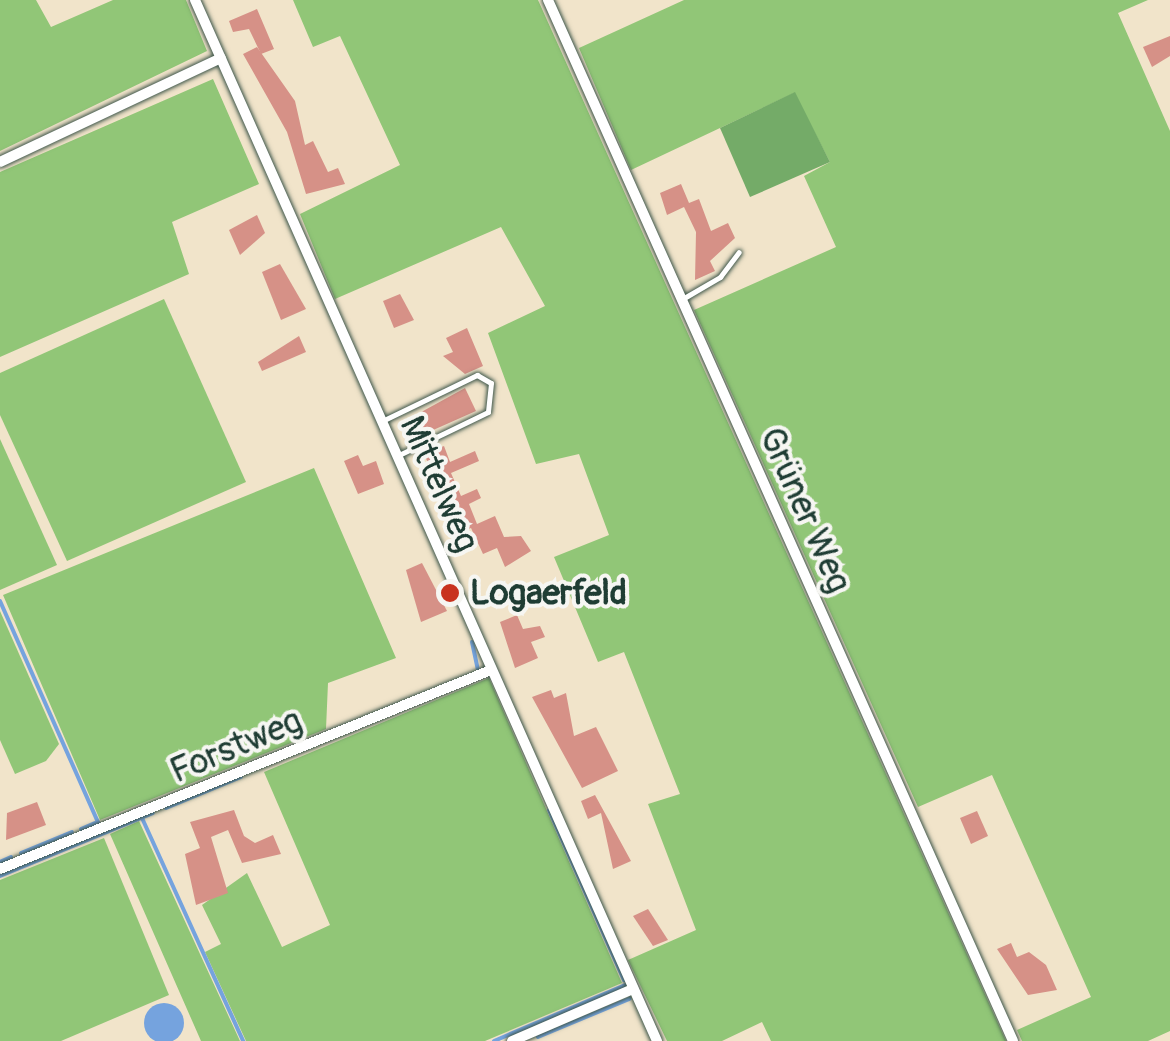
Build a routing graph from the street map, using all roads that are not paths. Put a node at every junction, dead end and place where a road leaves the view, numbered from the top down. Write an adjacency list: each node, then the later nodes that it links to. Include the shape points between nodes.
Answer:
1 (195, 0): 3 (street, Mittelweg)
2 (548, 0): 6 (street, Grüner Weg)
3 (221, 58): 4 (street); 7 (street, Mittelweg)
4 (0, 162)
5 (739, 252): 6 (lane, via 720,278)
6 (681, 300): 14 (street, Grüner Weg)
7 (381, 421): 8 (street, Mittelweg); 8 (lane, via 476,375 492,384 488,412)
8 (397, 456): 9 (street, Mittelweg)
9 (491, 670): 10 (street, Forstweg); 11 (street, Mittelweg)
10 (0, 870)
11 (633, 990): 12 (street); 13 (street, Mittelweg)
12 (512, 1041)
13 (657, 1041)
14 (1013, 1041)

